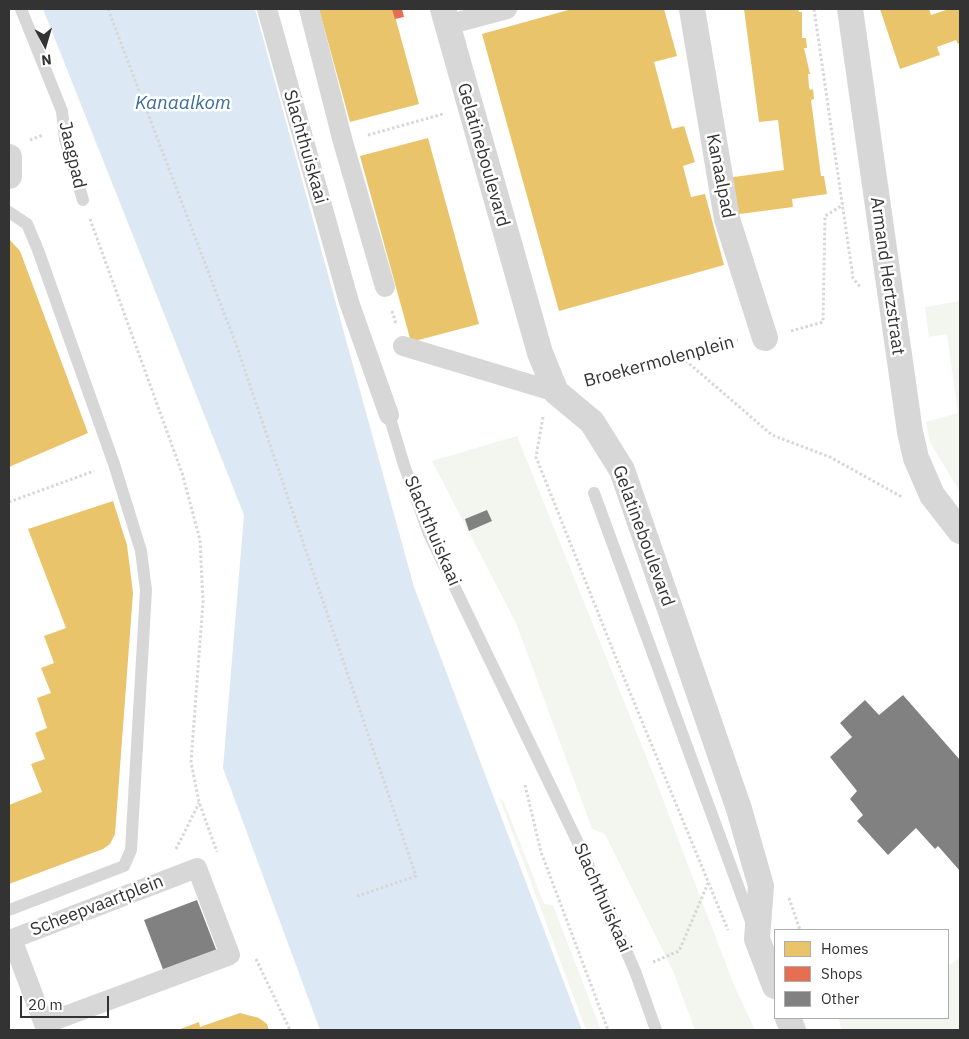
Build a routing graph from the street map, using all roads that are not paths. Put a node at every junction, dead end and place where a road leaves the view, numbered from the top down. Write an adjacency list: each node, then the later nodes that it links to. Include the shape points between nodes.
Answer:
1 (21, 9): 10 (lane, Jaagpad, via 62,111 65,139)
2 (267, 9): 16 (street, Slachthuiskaai, via 349,302)
3 (309, 9): 12 (street)
4 (506, 9): 7 (street)
5 (692, 9): 13 (street, Kanaalpad, via 727,219)
6 (850, 9): 18 (street, Armand Hertzstraat, via 904,400 916,458 932,495)
7 (445, 17): 15 (street, Gelatineboulevard, via 530,322)
8 (9, 157): 9 (street)
9 (9, 176)
10 (83, 200)
11 (9, 212): 20 (lane, via 27,224 38,250 114,464 141,551 146,590 132,850 124,866)
12 (385, 288)
13 (765, 338)
14 (403, 346): 15 (street)
15 (556, 392): 21 (street, Gelatineboulevard, via 592,422 622,470 741,813 761,886)
16 (389, 415): 23 (lane, Slachthuiskaai, via 429,534 582,851 635,971)
17 (594, 493): 21 (lane)
18 (960, 531)
19 (161, 882): 19 (street, Scheepvaartplein, via 197,868 230,955 44,1024 12,939)
20 (9, 910)
21 (757, 939): 22 (street)
22 (774, 983)
23 (656, 1030)

